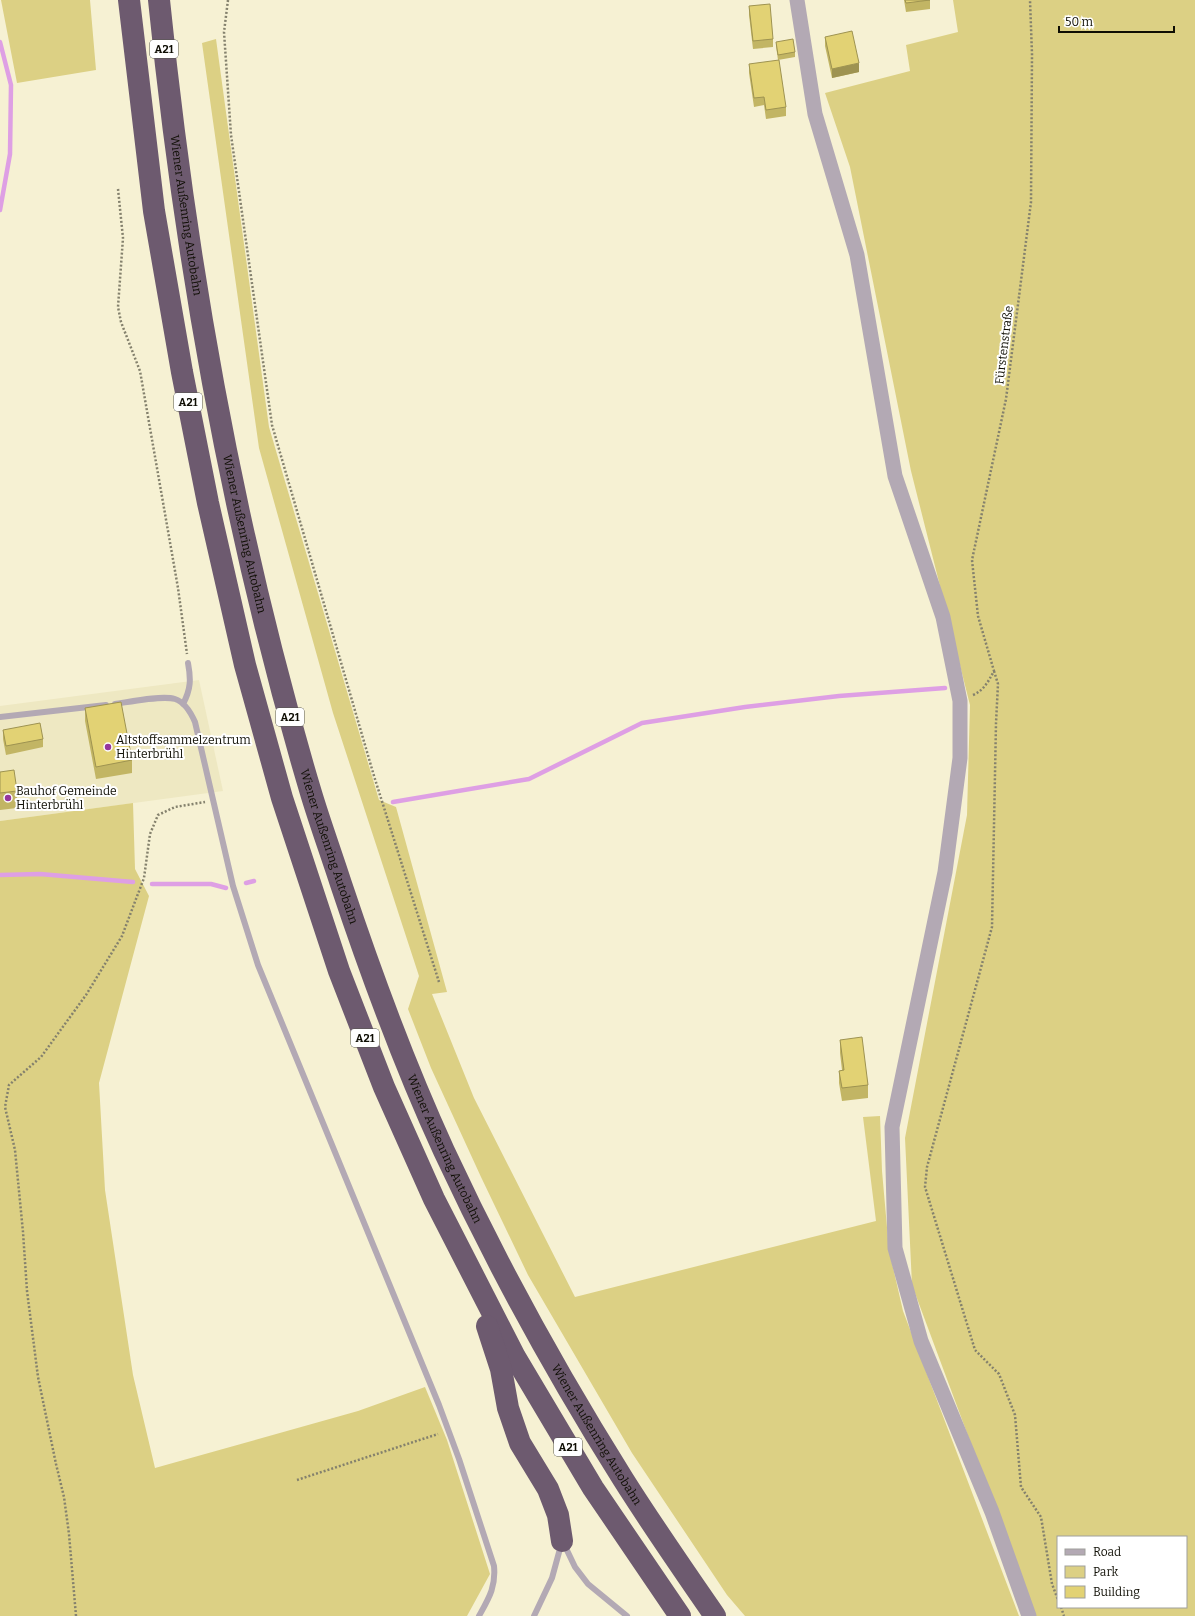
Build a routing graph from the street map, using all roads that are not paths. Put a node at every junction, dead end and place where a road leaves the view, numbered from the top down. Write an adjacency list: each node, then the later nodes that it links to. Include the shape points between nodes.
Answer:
1 (129, 0): 7 (highway, A21, via 154,211 182,372 208,503 245,665 282,798 339,971 384,1087)
2 (159, 0): 9 (highway, Wiener Außenring Autobahn / A21, via 184,210 210,367 244,529 275,664 310,789 367,962 444,1150 520,1302 563,1381 624,1480)
3 (797, 0): 14 (street, via 815,114 857,255 895,476 943,617 960,701 960,758 945,872 892,1127 895,1248 920,1341 992,1512)
4 (188, 663): 5 (lane, via 189,693)
5 (183, 704): 6 (lane, via 175,699 165,698); 10 (lane, via 191,712 195,722 233,886 258,966 448,1430 494,1566 493,1588)
6 (0, 717)
7 (469, 1270): 8 (highway, via 501,1369 508,1408 520,1442 548,1489 558,1515); 13 (highway, A21, via 515,1357 593,1488)
8 (562, 1541): 11 (lane, via 552,1578); 12 (lane, via 575,1567 588,1584)
9 (715, 1615)
10 (479, 1616)
11 (534, 1616)
12 (627, 1616)
13 (680, 1616)
14 (1029, 1616)

